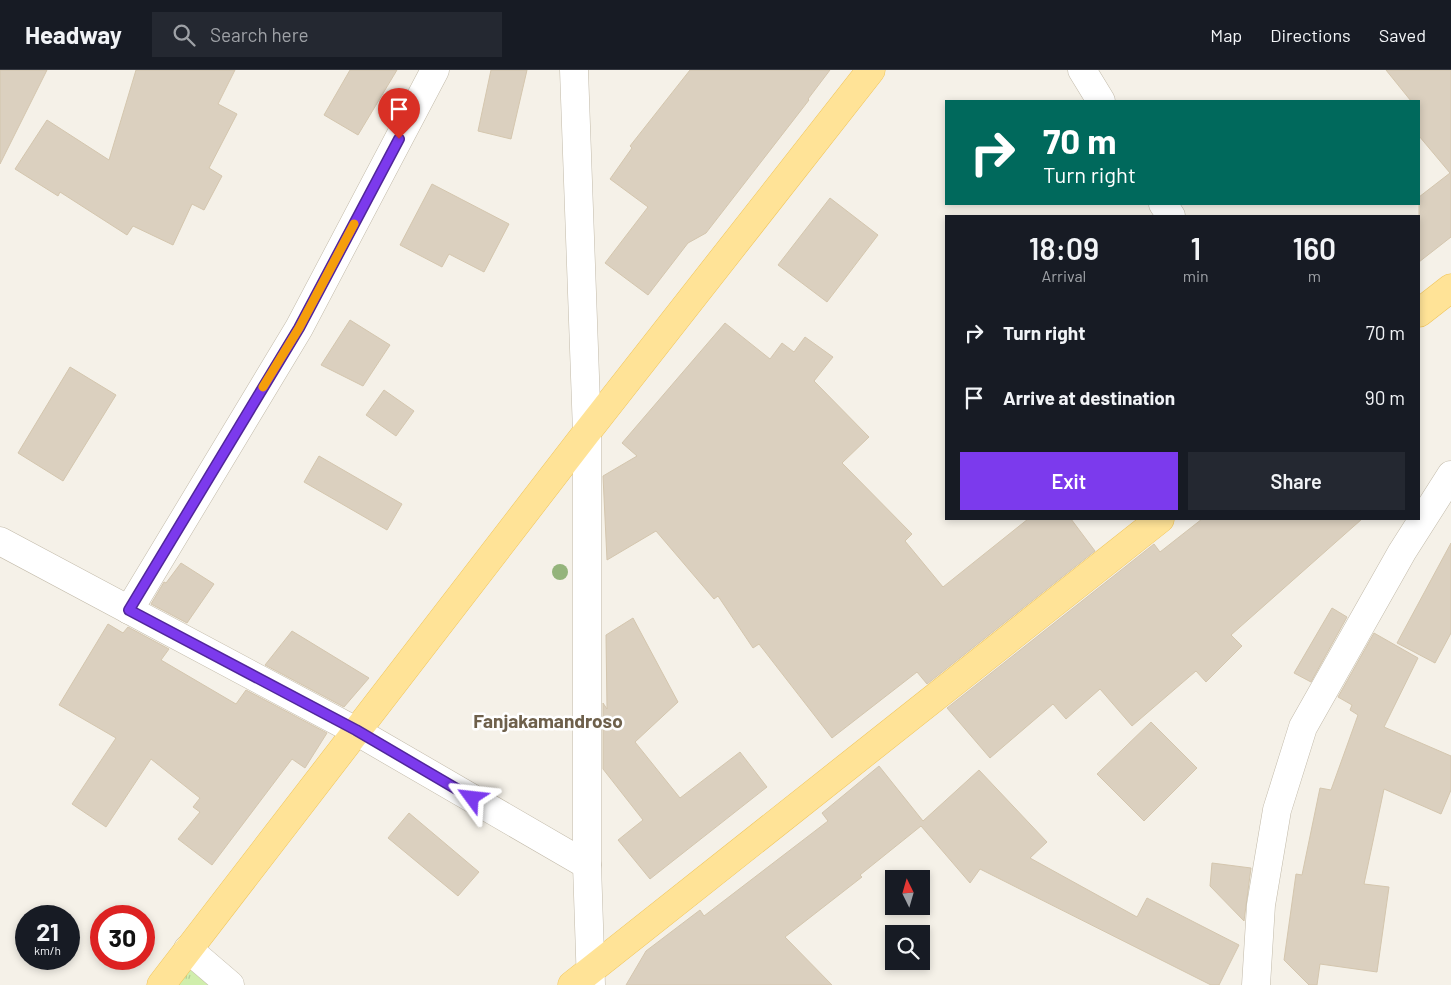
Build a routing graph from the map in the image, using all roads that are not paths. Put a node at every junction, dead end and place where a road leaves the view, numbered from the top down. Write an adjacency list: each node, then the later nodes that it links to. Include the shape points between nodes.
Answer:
1 (435, 70): 12 (street, via 299,328)
2 (574, 70): 8 (street)
3 (871, 70): 8 (main road)
4 (1082, 70): 5 (street)
5 (1100, 100)
6 (1451, 288): 7 (main road)
7 (1420, 312)
8 (587, 432): 13 (main road); 14 (street)
9 (1451, 476): 19 (street, via 1402,552 1303,727 1277,810 1261,905)
10 (1159, 520): 16 (main road)
11 (0, 541): 12 (street)
12 (129, 610): 13 (street)
13 (356, 730): 14 (street); 15 (main road)
14 (587, 864): 16 (street)
15 (188, 950): 17 (main road); 18 (street)
16 (585, 980)
17 (161, 985)
18 (230, 985)
19 (1256, 985)

